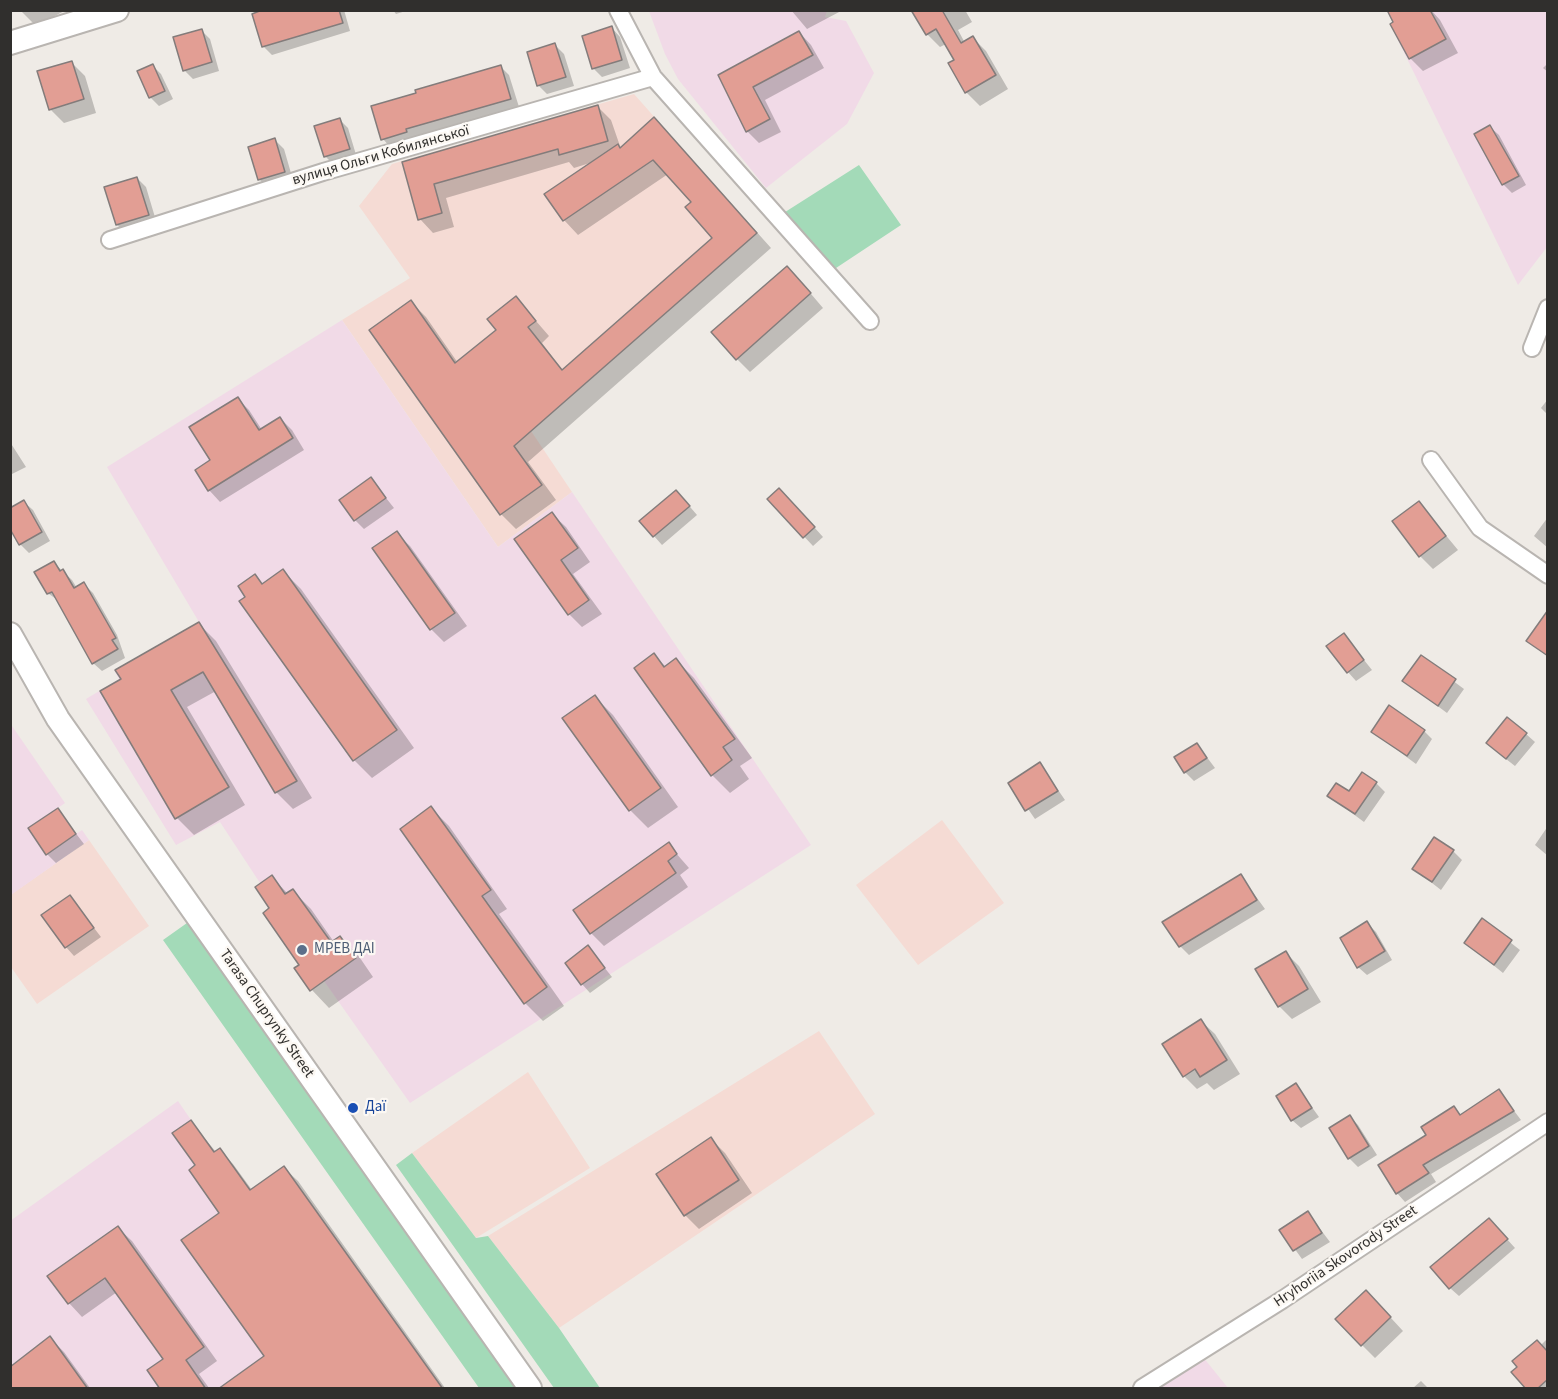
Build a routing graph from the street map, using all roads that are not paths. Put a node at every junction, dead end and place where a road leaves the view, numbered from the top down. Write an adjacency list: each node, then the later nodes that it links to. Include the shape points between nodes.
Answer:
1 (117, 10): 3 (street)
2 (618, 10): 4 (street)
3 (10, 43)
4 (653, 77): 5 (street, вулиця Ольги Кобилянської, via 331,170); 7 (street)
5 (110, 240)
6 (1548, 308): 8 (street)
7 (870, 321)
8 (1532, 348)
9 (1431, 460): 10 (street, via 1480,528)
10 (1548, 575)
11 (10, 634): 13 (street, Tarasa Chuprynky Street, via 58,719)
12 (1548, 1122): 14 (street, Hryhoriia Skovorody Street)
13 (530, 1389)
14 (1142, 1389)

